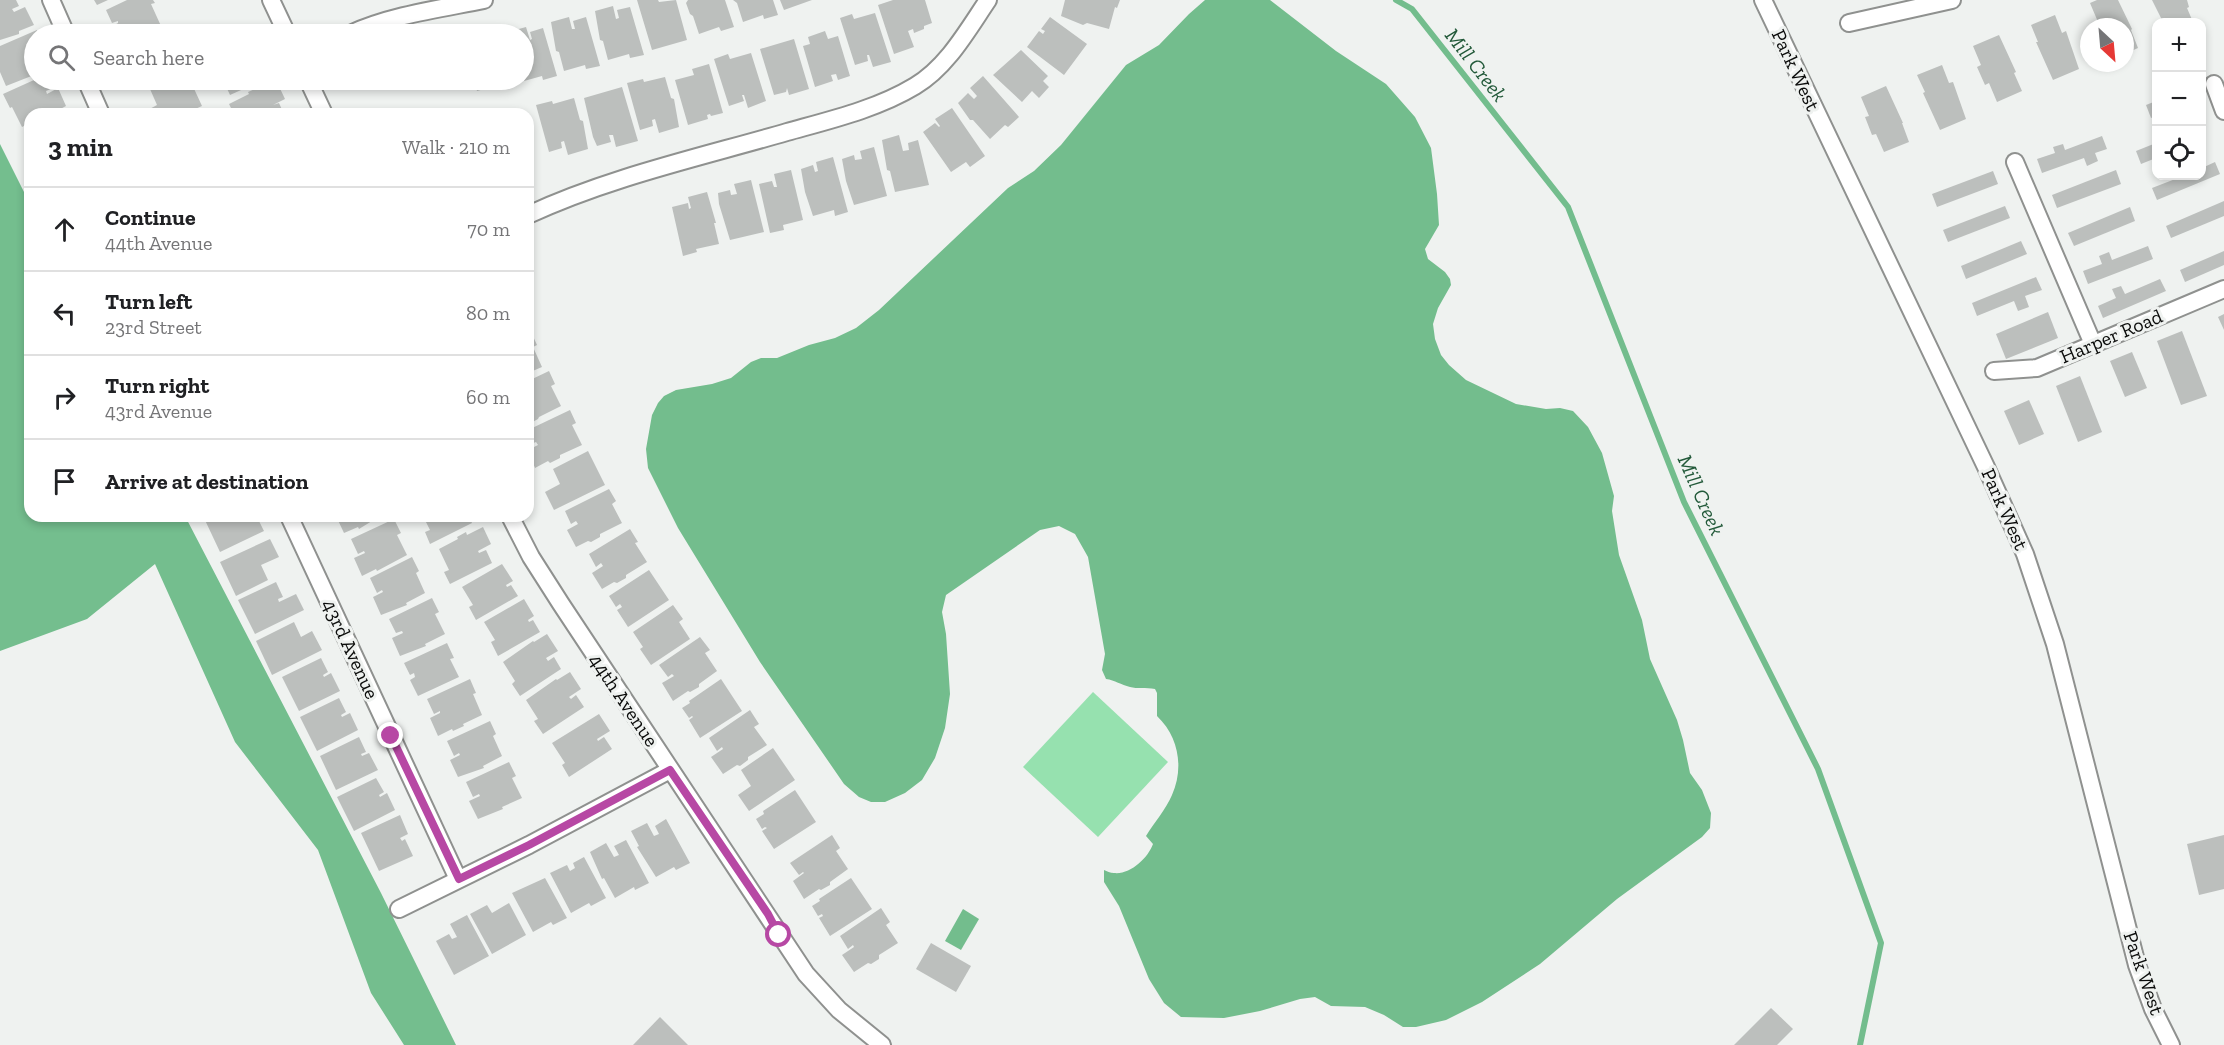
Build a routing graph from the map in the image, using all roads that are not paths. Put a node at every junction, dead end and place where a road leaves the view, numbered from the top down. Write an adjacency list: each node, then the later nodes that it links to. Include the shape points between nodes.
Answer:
1 (51, 0): 8 (street)
2 (271, 0): 9 (street)
3 (484, 0): 10 (street)
4 (987, 0): 18 (street, via 959,43 916,86 824,122 587,191)
5 (1763, 0): 28 (street, Park West, via 2025,554 2055,644 2137,965)
6 (1952, 0): 7 (street)
7 (1849, 23)
8 (62, 24)
9 (283, 24)
10 (378, 24)
11 (2214, 84): 16 (street)
12 (90, 90): 14 (street)
13 (313, 90): 15 (street)
14 (98, 108)
15 (321, 108)
16 (2224, 111)
17 (2015, 162): 20 (street)
18 (534, 213)
19 (2224, 289): 20 (street, Harper Road)
20 (2093, 344): 21 (street, Harper Road, via 2037,368)
21 (1994, 371)
22 (292, 522): 25 (street, 43rd Avenue)
23 (513, 522): 24 (street, 44th Avenue, via 531,557)
24 (670, 770): 25 (street); 27 (street, 44th Avenue, via 806,974 838,1010)
25 (459, 879): 26 (street)
26 (399, 909)
27 (882, 1045)
28 (2171, 1045)

